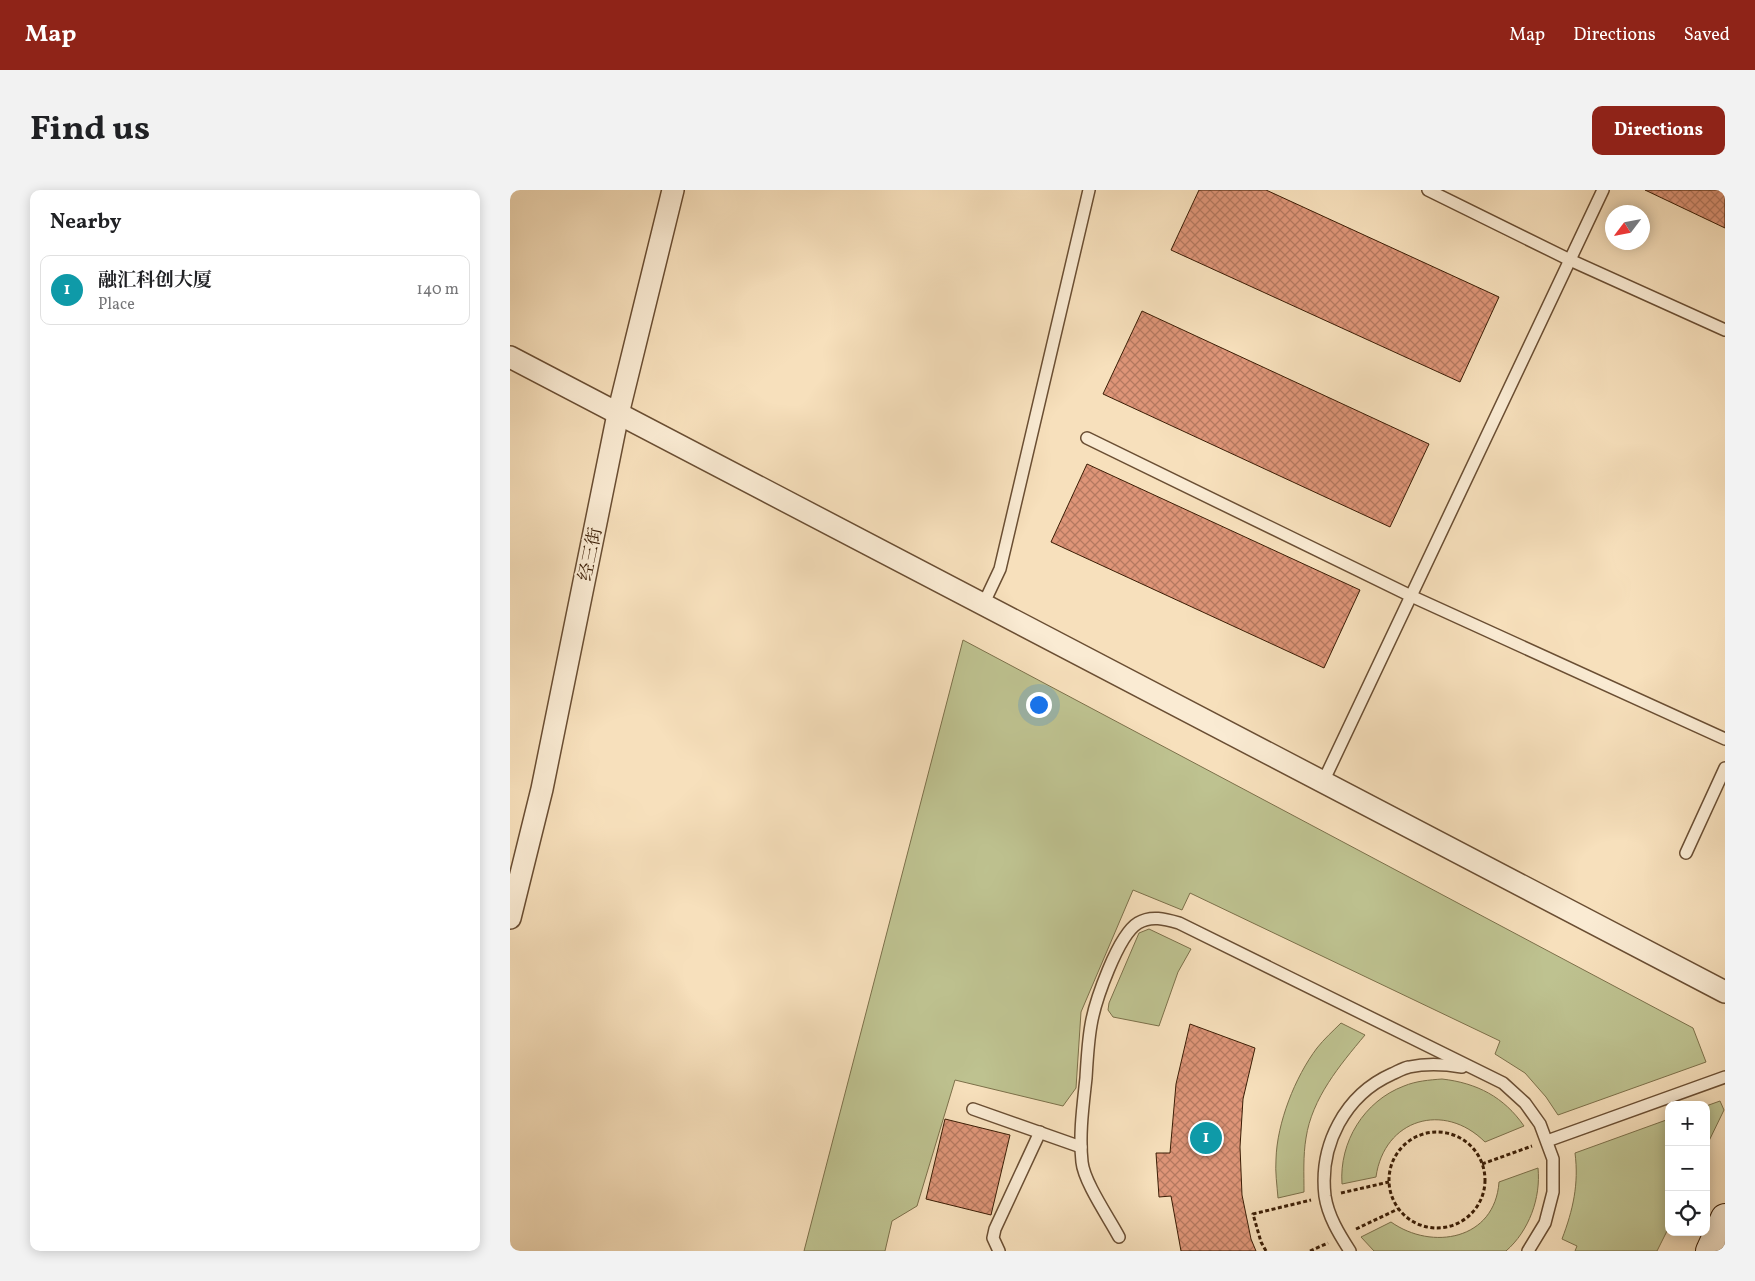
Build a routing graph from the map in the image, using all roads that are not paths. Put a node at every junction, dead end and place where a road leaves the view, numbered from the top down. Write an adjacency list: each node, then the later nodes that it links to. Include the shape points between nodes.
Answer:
1 (673, 190): 8 (street, 经三街)
2 (1089, 190): 11 (lane, via 1000,569)
3 (1428, 190): 5 (lane)
4 (1603, 190): 5 (lane)
5 (1570, 260): 6 (lane); 10 (lane)
6 (1725, 330)
7 (510, 358): 8 (street)
8 (618, 414): 11 (street); 16 (street, 经三街, via 542,789)
9 (1087, 438): 10 (lane)
10 (1411, 596): 12 (lane); 14 (lane)
11 (983, 605): 14 (street)
12 (1725, 739)
13 (1725, 768): 15 (lane)
14 (1323, 782): 17 (street)
15 (1686, 853)
16 (510, 918)
17 (1725, 992)
18 (1725, 1077): 22 (lane)
19 (1503, 1083): 22 (lane, via 1525,1102); 23 (lane, via 1179,923 1150,918 1140,921 1124,936 1104,981 1091,1024); 28 (lane, via 1473,1068 1440,1063 1408,1067 1378,1081 1352,1102 1334,1130 1325,1162 1325,1197 1335,1227)
20 (973, 1109): 21 (lane)
21 (1040, 1132): 23 (lane); 27 (lane, via 995,1229 993,1238)
22 (1547, 1141): 25 (lane, via 1552,1158 1553,1192)
23 (1081, 1147): 26 (lane, via 1088,1182)
24 (1725, 1218): 31 (main road)
25 (1545, 1224): 29 (lane); 30 (lane)
26 (1120, 1237)
27 (999, 1251)
28 (1350, 1251)
29 (1528, 1251)
30 (1533, 1251)
31 (1710, 1251)

